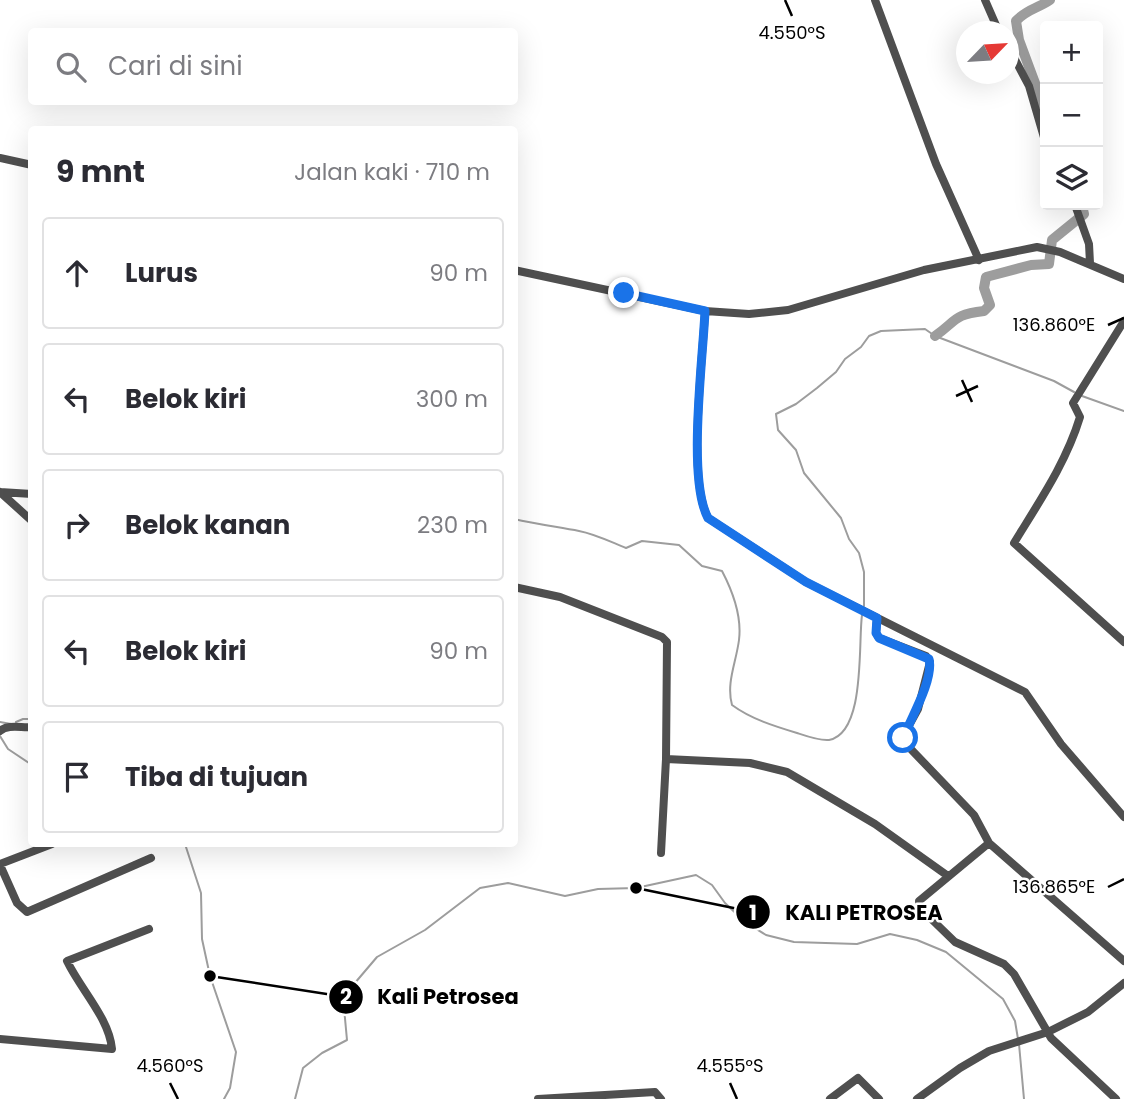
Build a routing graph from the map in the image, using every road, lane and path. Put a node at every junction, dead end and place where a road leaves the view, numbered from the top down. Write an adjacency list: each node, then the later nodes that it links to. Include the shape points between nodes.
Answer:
1 (875, 0): 9 (street, via 936,164)
2 (985, 0): 3 (street)
3 (994, 21)
4 (1019, 67): 5 (street)
5 (1040, 124)
6 (0, 158): 7 (street)
7 (28, 164)
8 (1078, 210): 10 (street)
9 (979, 260): 10 (street, via 1042,248); 13 (street, via 924,270 788,310 748,314)
10 (1090, 263): 12 (street)
11 (518, 271): 13 (street)
12 (1124, 278)
13 (705, 311): 18 (street, via 697,457 704,511 712,522 795,575)
14 (1124, 321): 19 (street, via 1073,403 1080,417 1069,447 1014,543)
15 (28, 494): 16 (street, via 0,492)
16 (28, 517)
17 (518, 588): 22 (street, via 560,597 665,639)
18 (874, 616): 23 (street, via 1025,692 1061,744); 24 (street, via 879,638 926,656 930,662 904,742 974,815)
19 (1124, 642)
20 (28, 727): 21 (street)
21 (2, 729)
22 (666, 759): 26 (street); 29 (street, via 750,763 787,772 875,824)
23 (1124, 817)
24 (989, 843): 29 (street); 31 (street)
25 (45, 847): 28 (street)
26 (661, 853)
27 (151, 858): 28 (street, via 27,912 17,903)
28 (0, 865)
29 (948, 876): 33 (street, via 922,896 920,908 955,942 1004,964)
30 (149, 929): 34 (street, via 67,961 96,1008 112,1049)
31 (1124, 961)
32 (1124, 983): 33 (street, via 1088,1012)
33 (1048, 1032): 39 (street, via 989,1051); 40 (street)
34 (0, 1039)
35 (538, 1099): 36 (street, via 655,1092)
36 (661, 1099)
37 (830, 1099): 38 (street, via 858,1078)
38 (879, 1099)
39 (917, 1099)
40 (1116, 1099)

